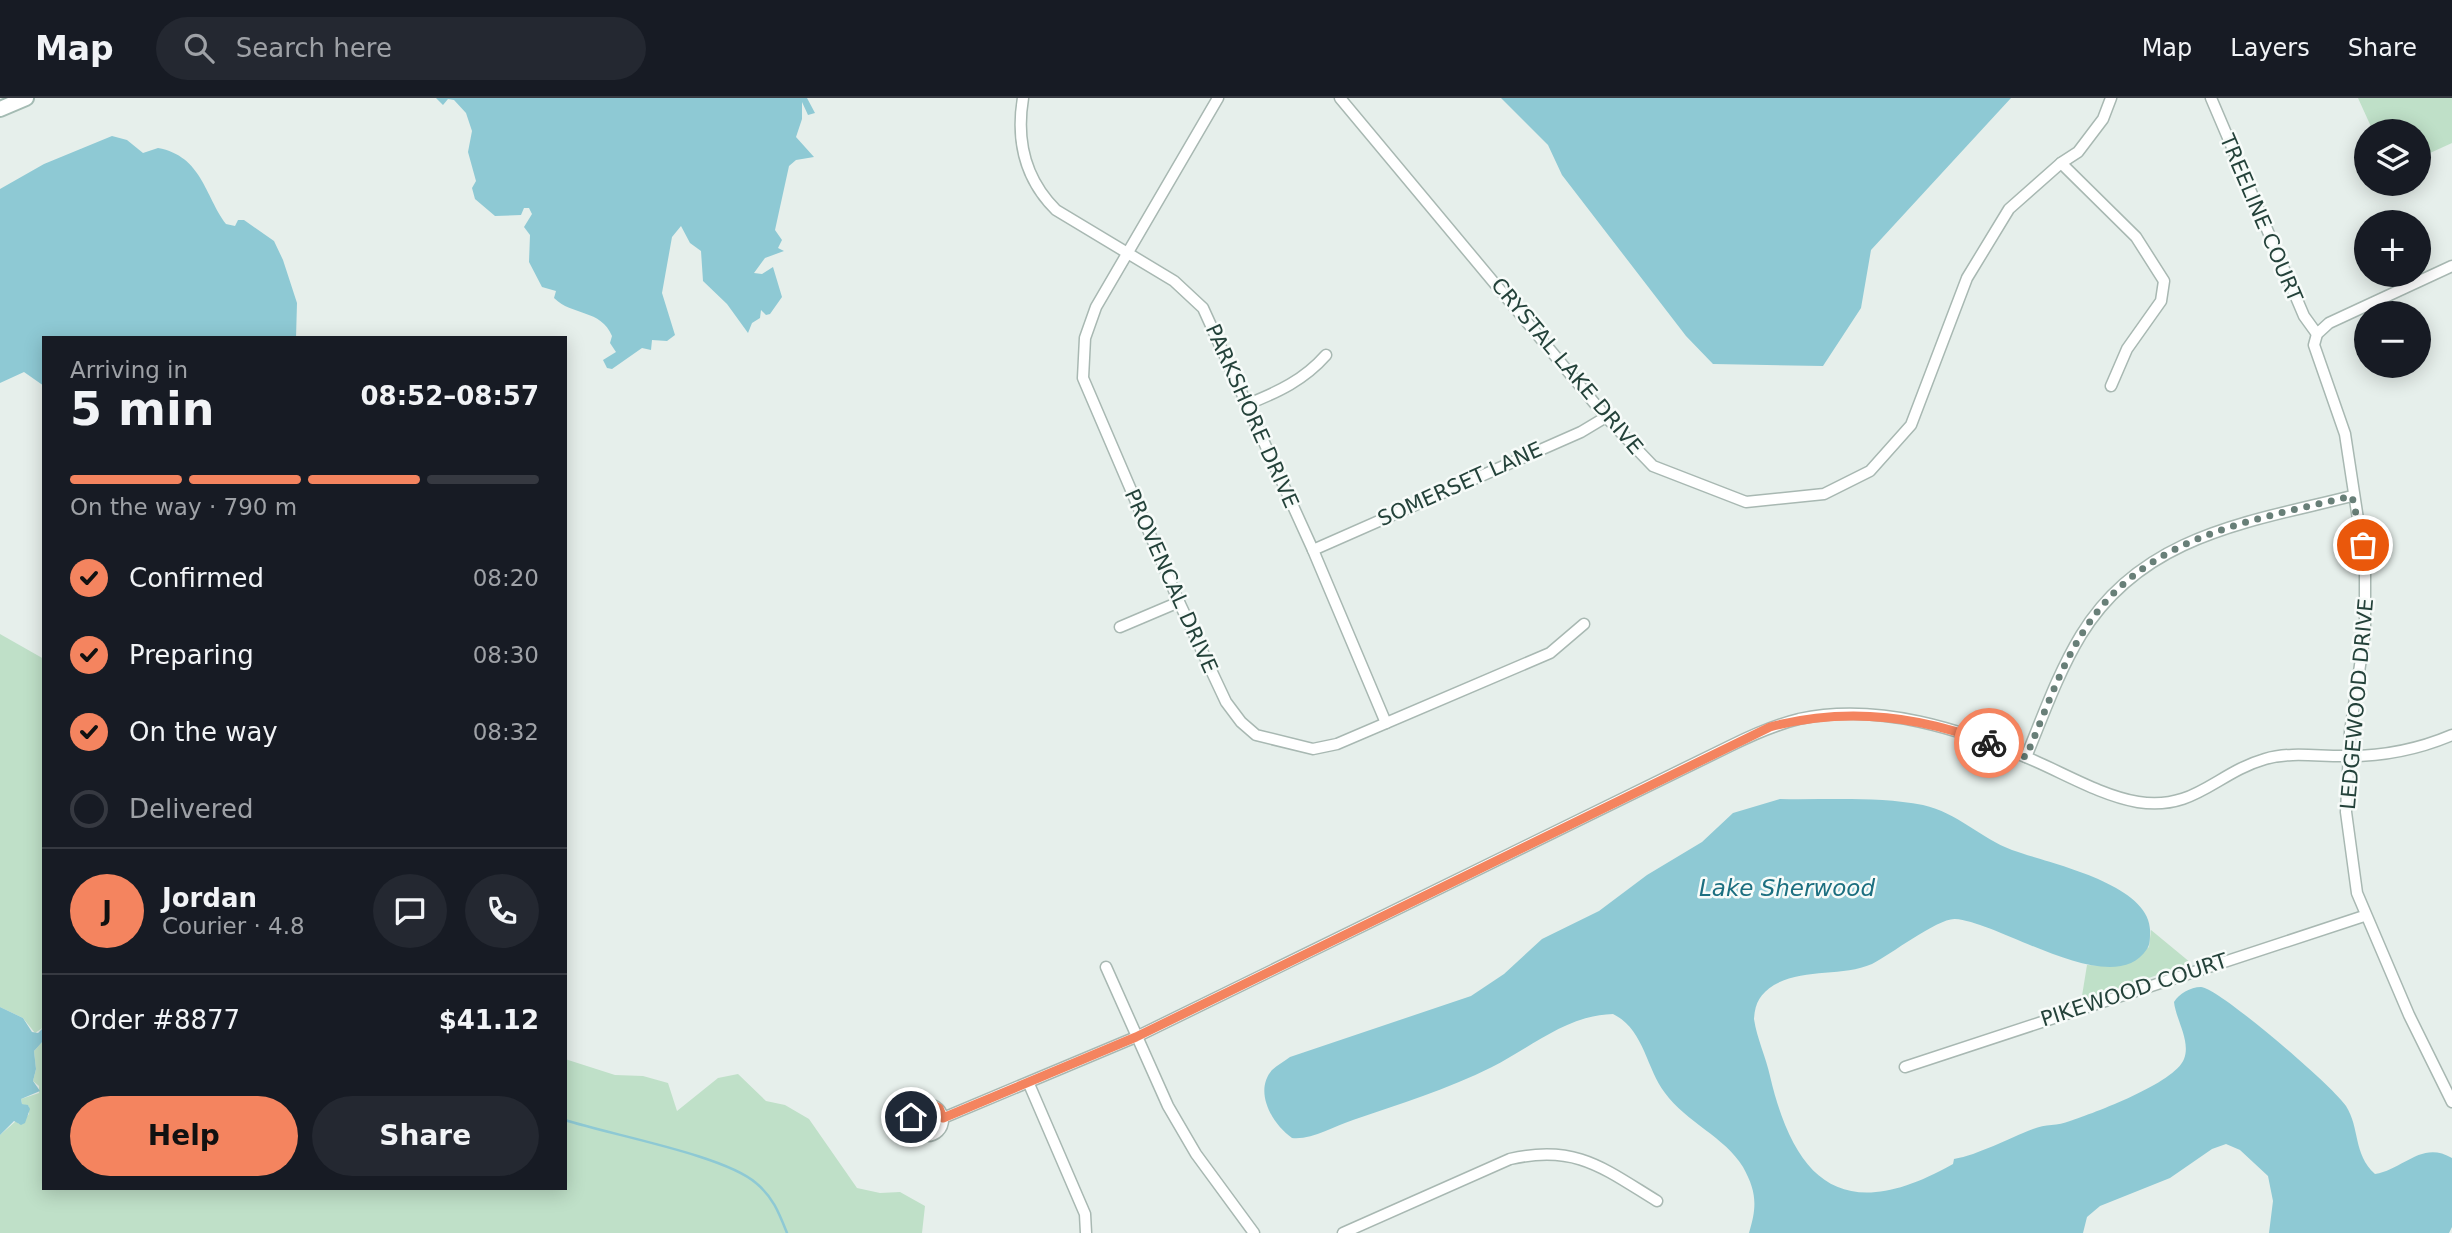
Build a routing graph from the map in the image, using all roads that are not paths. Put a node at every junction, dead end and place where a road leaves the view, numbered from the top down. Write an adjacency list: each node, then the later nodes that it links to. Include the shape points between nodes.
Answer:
1 (26, 98): 7 (street)
2 (1023, 98): 9 (street, PARKSHORE DRIVE, via 1019,121 1023,153 1040,194 1056,210)
3 (1218, 98): 9 (street, PROVENCAL DRIVE)
4 (1340, 98): 15 (street, CRYSTAL LAKE DRIVE)
5 (2111, 98): 8 (street, CRYSTAL LAKE DRIVE, via 2103,118 2078,152)
6 (2211, 98): 11 (street, TREELINE COURT, via 2294,295)
7 (0, 109)
8 (2061, 163): 13 (street, via 2136,237 2164,281 2161,301 2127,349); 15 (street, CRYSTAL LAKE DRIVE, via 2009,209 1967,278 1911,425 1870,471 1824,494 1746,502 1653,466)
9 (1128, 252): 14 (street, PARKSHORE DRIVE, via 1174,281 1203,308); 18 (street, PROVENCAL DRIVE, via 1096,307 1086,338 1083,378)
10 (2452, 266): 11 (street, via 2333,321)
11 (2317, 334): 16 (street, LEDGEWOOD DRIVE, via 2316,355 2345,434)
12 (1326, 355): 14 (street, via 1295,383)
13 (2111, 386)
14 (1248, 404): 17 (street, PARKSHORE DRIVE)
15 (1606, 418): 17 (street, SOMERSET LANE)
16 (2352, 496): 23 (street, LEDGEWOOD DRIVE, via 2363,545 2367,601); 24 (street, via 2204,534 2132,576 2080,636)
17 (1313, 550): 21 (street, PARKSHORE DRIVE)
18 (1179, 602): 20 (street); 21 (street, PROVENCAL DRIVE, via 1226,702 1256,734 1313,749 1338,744)
19 (1584, 624): 21 (street, PROVENCAL DRIVE, via 1550,653)
20 (1120, 628)
21 (1386, 723)
22 (2452, 735): 23 (street, via 2399,752)
23 (2349, 756): 24 (street, via 2274,757 2244,768 2197,796 2156,803 2124,799); 25 (street, LEDGEWOOD DRIVE, via 2346,812)
24 (2026, 757): 27 (street, via 1974,737 1877,715 1829,715 1770,727)
25 (2364, 916): 28 (street, PIKEWOOD COURT); 30 (street, LEDGEWOOD DRIVE)
26 (1106, 967): 27 (street)
27 (1136, 1037): 29 (street); 34 (street, via 1196,1154)
28 (1905, 1067)
29 (1029, 1084): 31 (street); 33 (street, via 1084,1214)
30 (2452, 1102)
31 (943, 1118)
32 (1657, 1200): 35 (street, via 1584,1159 1561,1153 1535,1154 1510,1158)
33 (1086, 1233)
34 (1254, 1233)
35 (1343, 1233)

